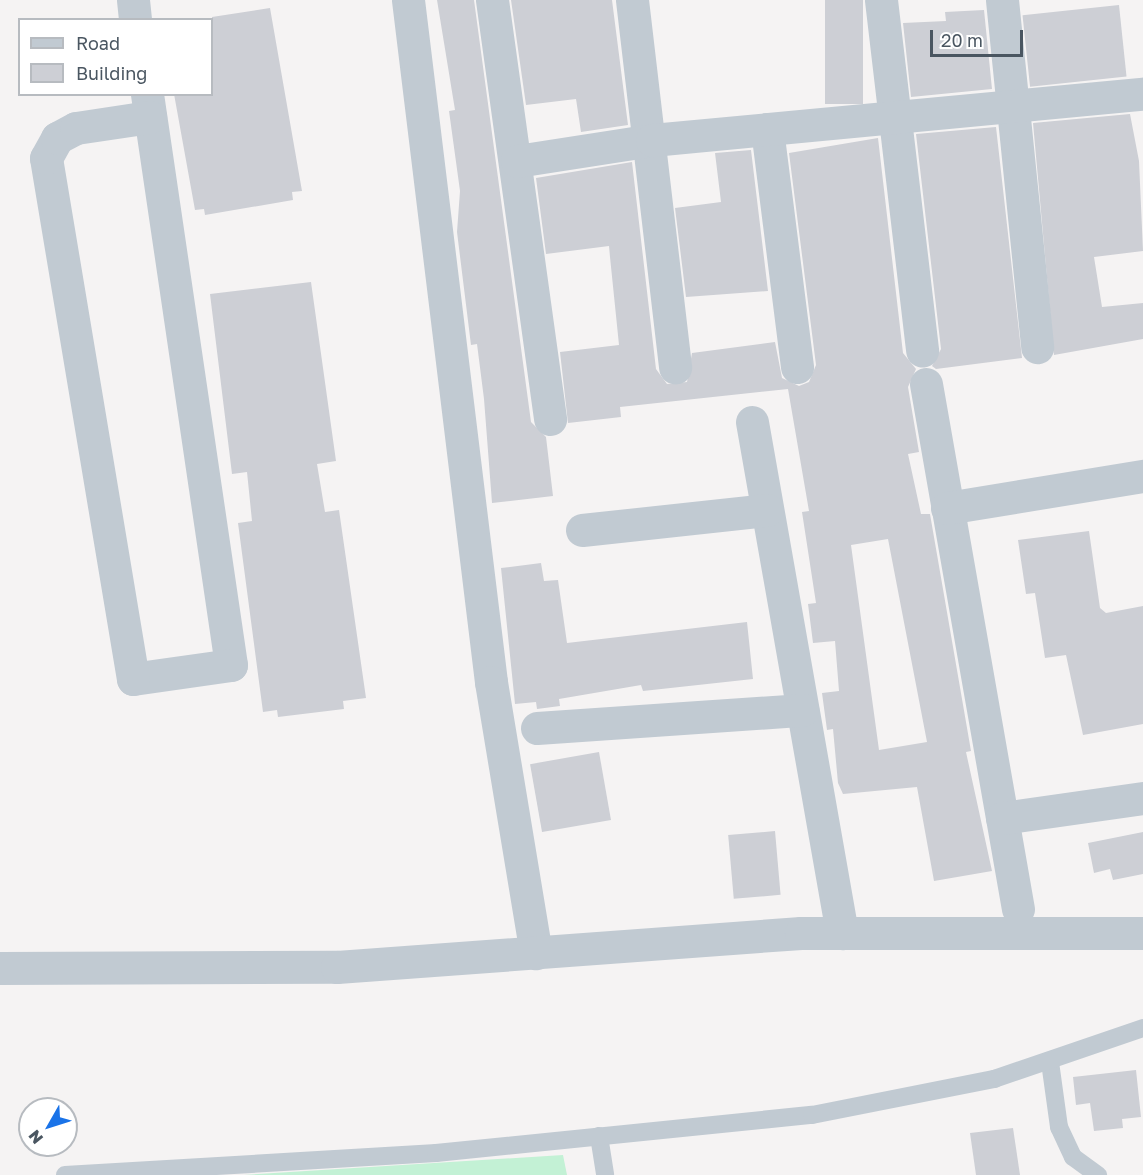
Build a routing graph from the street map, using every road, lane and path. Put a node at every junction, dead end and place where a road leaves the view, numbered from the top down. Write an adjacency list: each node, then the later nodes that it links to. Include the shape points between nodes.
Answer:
1 (133, 0): 7 (street)
2 (408, 0): 33 (street, via 491,682)
3 (492, 0): 14 (street)
4 (632, 0): 13 (street)
5 (881, 0): 11 (street)
6 (1002, 0): 10 (street)
7 (135, 18)
8 (1143, 94): 10 (street)
9 (148, 106): 9 (street, via 231,665 133,680 46,158 57,138 76,128)
10 (1013, 106): 11 (street); 15 (street)
11 (893, 117): 12 (street); 16 (street)
12 (767, 129): 13 (street); 18 (street)
13 (651, 140): 14 (street); 17 (street)
14 (517, 161): 20 (street)
15 (1037, 347)
16 (922, 351)
17 (675, 368)
18 (797, 368)
19 (926, 384): 23 (street)
20 (550, 419)
21 (752, 422): 24 (street)
22 (1143, 476): 23 (street)
23 (947, 508): 29 (street)
24 (767, 510): 25 (street); 26 (street)
25 (582, 530)
26 (802, 710): 27 (street); 31 (street)
27 (537, 728)
28 (1143, 798): 29 (street)
29 (1002, 818): 30 (street)
30 (1018, 909)
31 (842, 933): 32 (street); 33 (street)
32 (1143, 933)
33 (536, 953): 34 (street, via 337,967)
34 (0, 968)
35 (1143, 1029): 36 (lane)
36 (1050, 1062): 37 (lane, via 994,1079 812,1115); 40 (lane, via 1059,1127 1073,1157)
37 (598, 1136): 38 (lane, via 436,1153); 39 (lane)
38 (65, 1175)
39 (605, 1175)
40 (1098, 1175)

